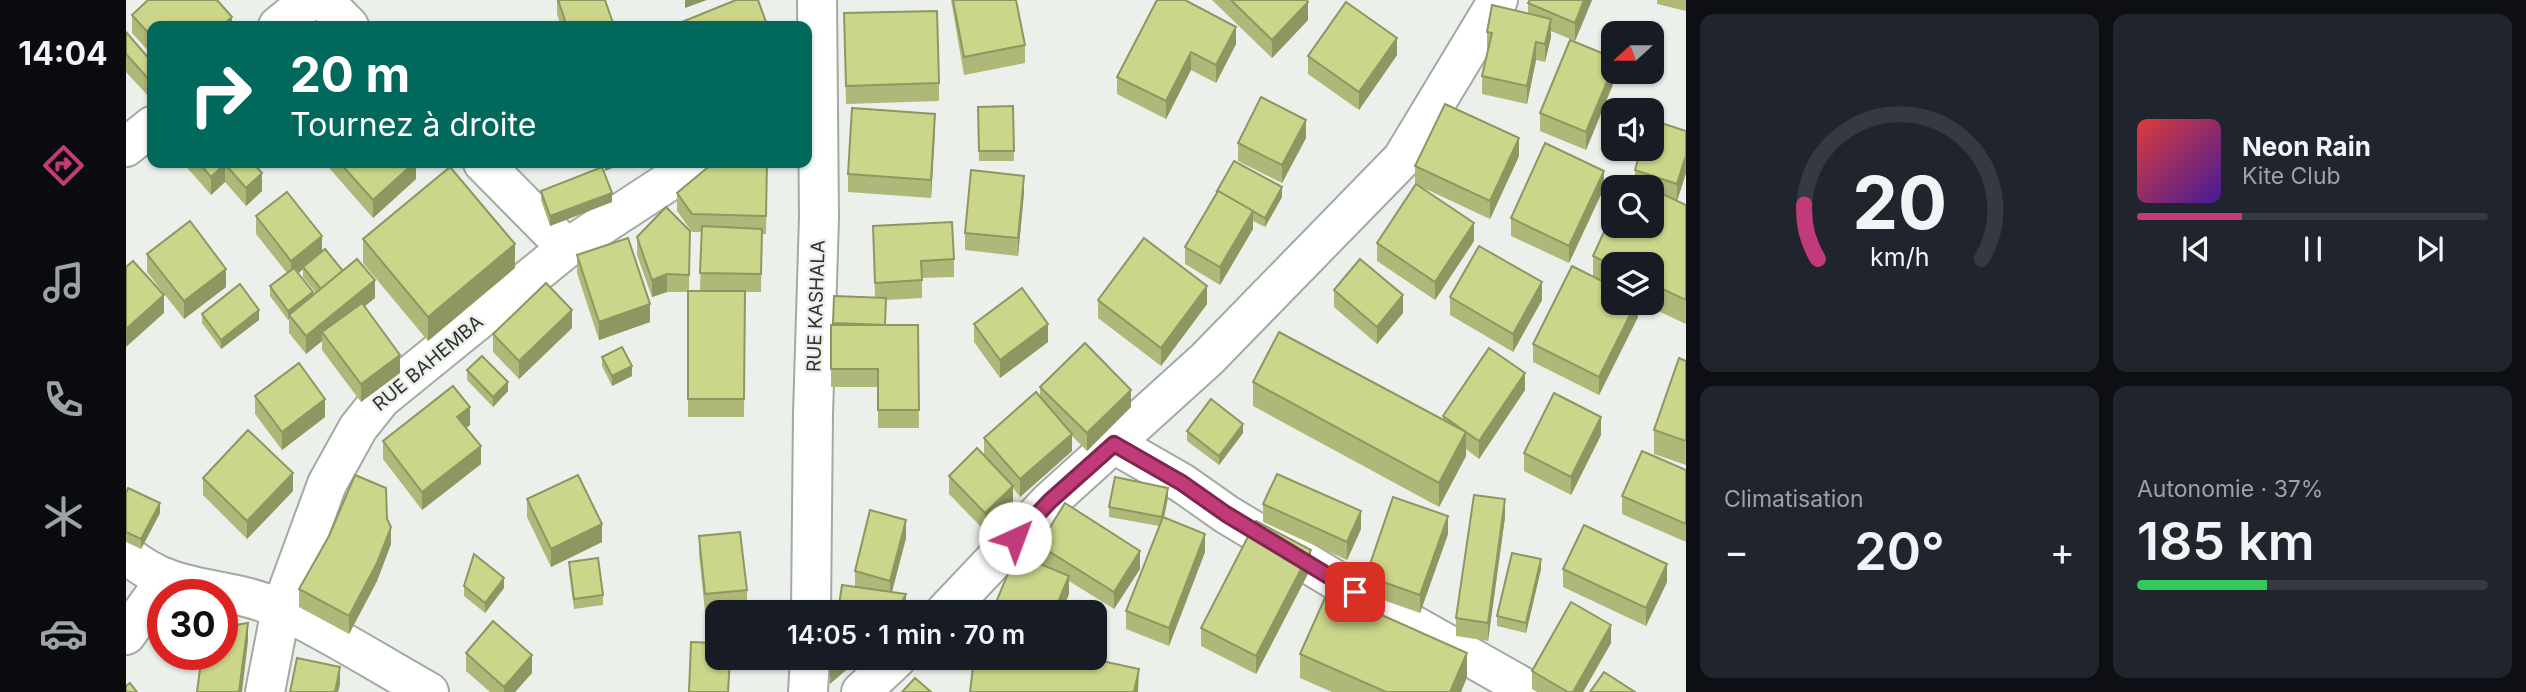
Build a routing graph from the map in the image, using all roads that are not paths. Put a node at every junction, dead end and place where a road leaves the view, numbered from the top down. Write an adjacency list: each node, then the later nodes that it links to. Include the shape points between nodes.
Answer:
1 (310, 0): 5 (street)
2 (323, 0): 6 (street)
3 (817, 0): 7 (street, RUE KASHALA)
4 (1498, 0): 13 (street, via 1402,159 1207,359)
5 (284, 21)
6 (344, 21)
7 (813, 85): 17 (street, RUE KASHALA, via 819,217)
8 (147, 131): 9 (street)
9 (126, 148)
10 (488, 168): 12 (street)
11 (689, 168): 12 (street, RUE BAHEMBA)
12 (567, 248): 20 (street, RUE BAHEMBA, via 381,399 358,428 327,484)
13 (1114, 444): 18 (street, via 1050,501); 28 (street, via 1355,592)
14 (126, 554): 15 (street)
15 (166, 579)
16 (238, 595): 20 (street)
17 (811, 600)
18 (956, 600)
19 (147, 606): 21 (street)
20 (281, 610): 24 (street, RUE BAHEMBA); 25 (street)
21 (126, 635)
22 (809, 670): 26 (street)
23 (884, 670): 27 (street)
24 (265, 692)
25 (429, 692)
26 (808, 692)
27 (861, 692)
28 (1532, 692)

